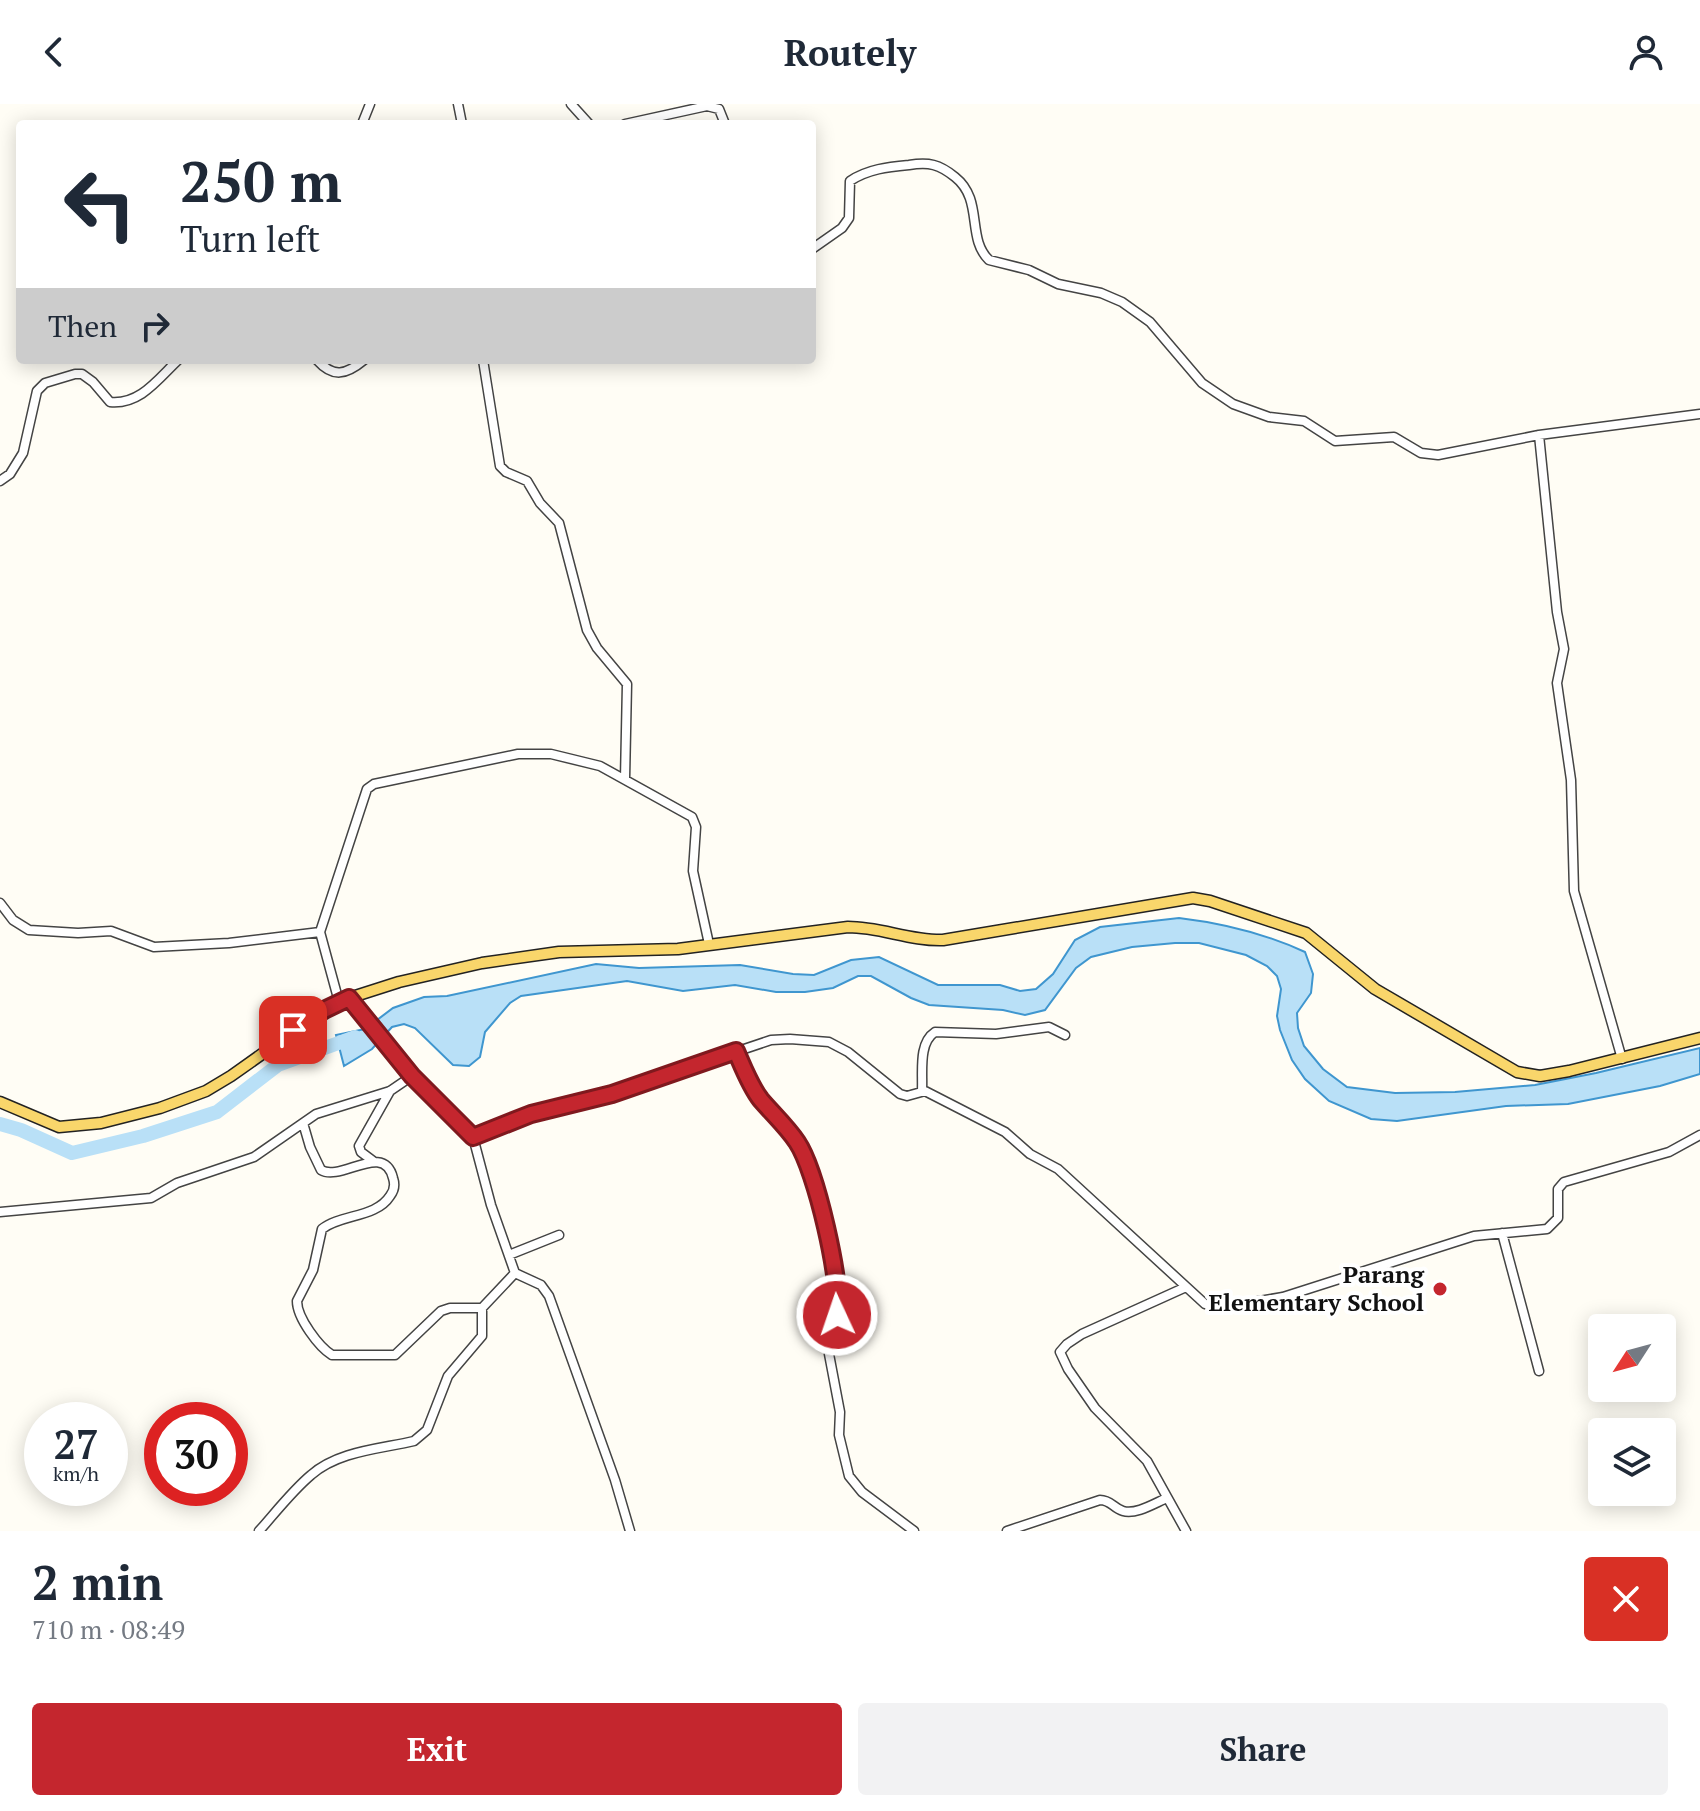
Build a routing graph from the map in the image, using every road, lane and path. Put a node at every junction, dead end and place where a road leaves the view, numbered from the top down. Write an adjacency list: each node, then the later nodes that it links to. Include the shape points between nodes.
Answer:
1 (571, 104): 2 (street)
2 (585, 120)
3 (643, 120): 4 (street, via 707,106 719,109)
4 (723, 120)
5 (816, 246): 11 (street, via 849,218 850,181 866,171 932,163 967,190 989,260 1122,302 1150,322 1202,383 1233,404 1269,417 1304,421 1335,441 1394,437 1426,455)
6 (174, 364): 12 (street, via 130,401 110,402 82,374 45,383 37,391 23,453)
7 (321, 364): 8 (street, via 337,374)
8 (359, 364)
9 (484, 364): 13 (street, via 500,466 527,481 559,523 587,630 627,684)
10 (1700, 414): 11 (street)
11 (1539, 435): 21 (street, via 1564,649 1557,683 1571,780 1574,891)
12 (0, 481)
13 (625, 779): 15 (street, via 589,762 533,754 370,785); 16 (street, via 688,812 695,822 693,871)
14 (0, 903): 15 (street, via 29,930 111,931 154,947)
15 (320, 932): 17 (street)
16 (709, 944): 17 (main road, via 559,952 482,963); 21 (main road, via 848,927 943,940 1200,898 1306,933 1375,989 1517,1072 1549,1076)
17 (344, 1000): 22 (street); 25 (main road, via 221,1083 160,1108 59,1127)
18 (1065, 1035): 24 (street, via 1049,1027 996,1034 935,1032 924,1047)
19 (1700, 1038): 21 (main road)
20 (736, 1051): 24 (street, via 771,1040 821,1040 848,1052 900,1094); 28 (street); 41 (street, via 758,1095 798,1144 823,1216 839,1297 829,1354 849,1476)
21 (1622, 1059)
22 (412, 1076): 23 (street); 28 (street)
23 (390, 1091): 26 (street); 29 (street, via 359,1146)
24 (922, 1091): 35 (street, via 1005,1132 1058,1169)
25 (0, 1102)
26 (303, 1123): 29 (street, via 317,1166 326,1174); 30 (street, via 254,1157 177,1183 151,1198)
27 (1700, 1135): 31 (street, via 1669,1152 1564,1182 1552,1227)
28 (473, 1137): 33 (street)
29 (373, 1161): 36 (street, via 391,1172 390,1197 322,1229 313,1270 297,1301 300,1315 324,1349 332,1355 395,1355 441,1311)
30 (0, 1212)
31 (1502, 1233): 35 (street, via 1434,1247 1269,1300 1214,1308); 37 (street)
32 (559, 1235): 33 (street)
33 (509, 1255): 34 (street)
34 (515, 1273): 36 (street); 40 (street, via 541,1285 549,1296)
35 (1186, 1287): 38 (street, via 1082,1334 1060,1352 1095,1408 1147,1461)
36 (482, 1308): 39 (street, via 482,1336 448,1376 424,1435 327,1464)
37 (1539, 1371)
38 (1167, 1498): 42 (street, via 1127,1512 1100,1500); 43 (street)
39 (259, 1531)
40 (630, 1531)
41 (914, 1531)
42 (1007, 1531)
43 (1186, 1531)

